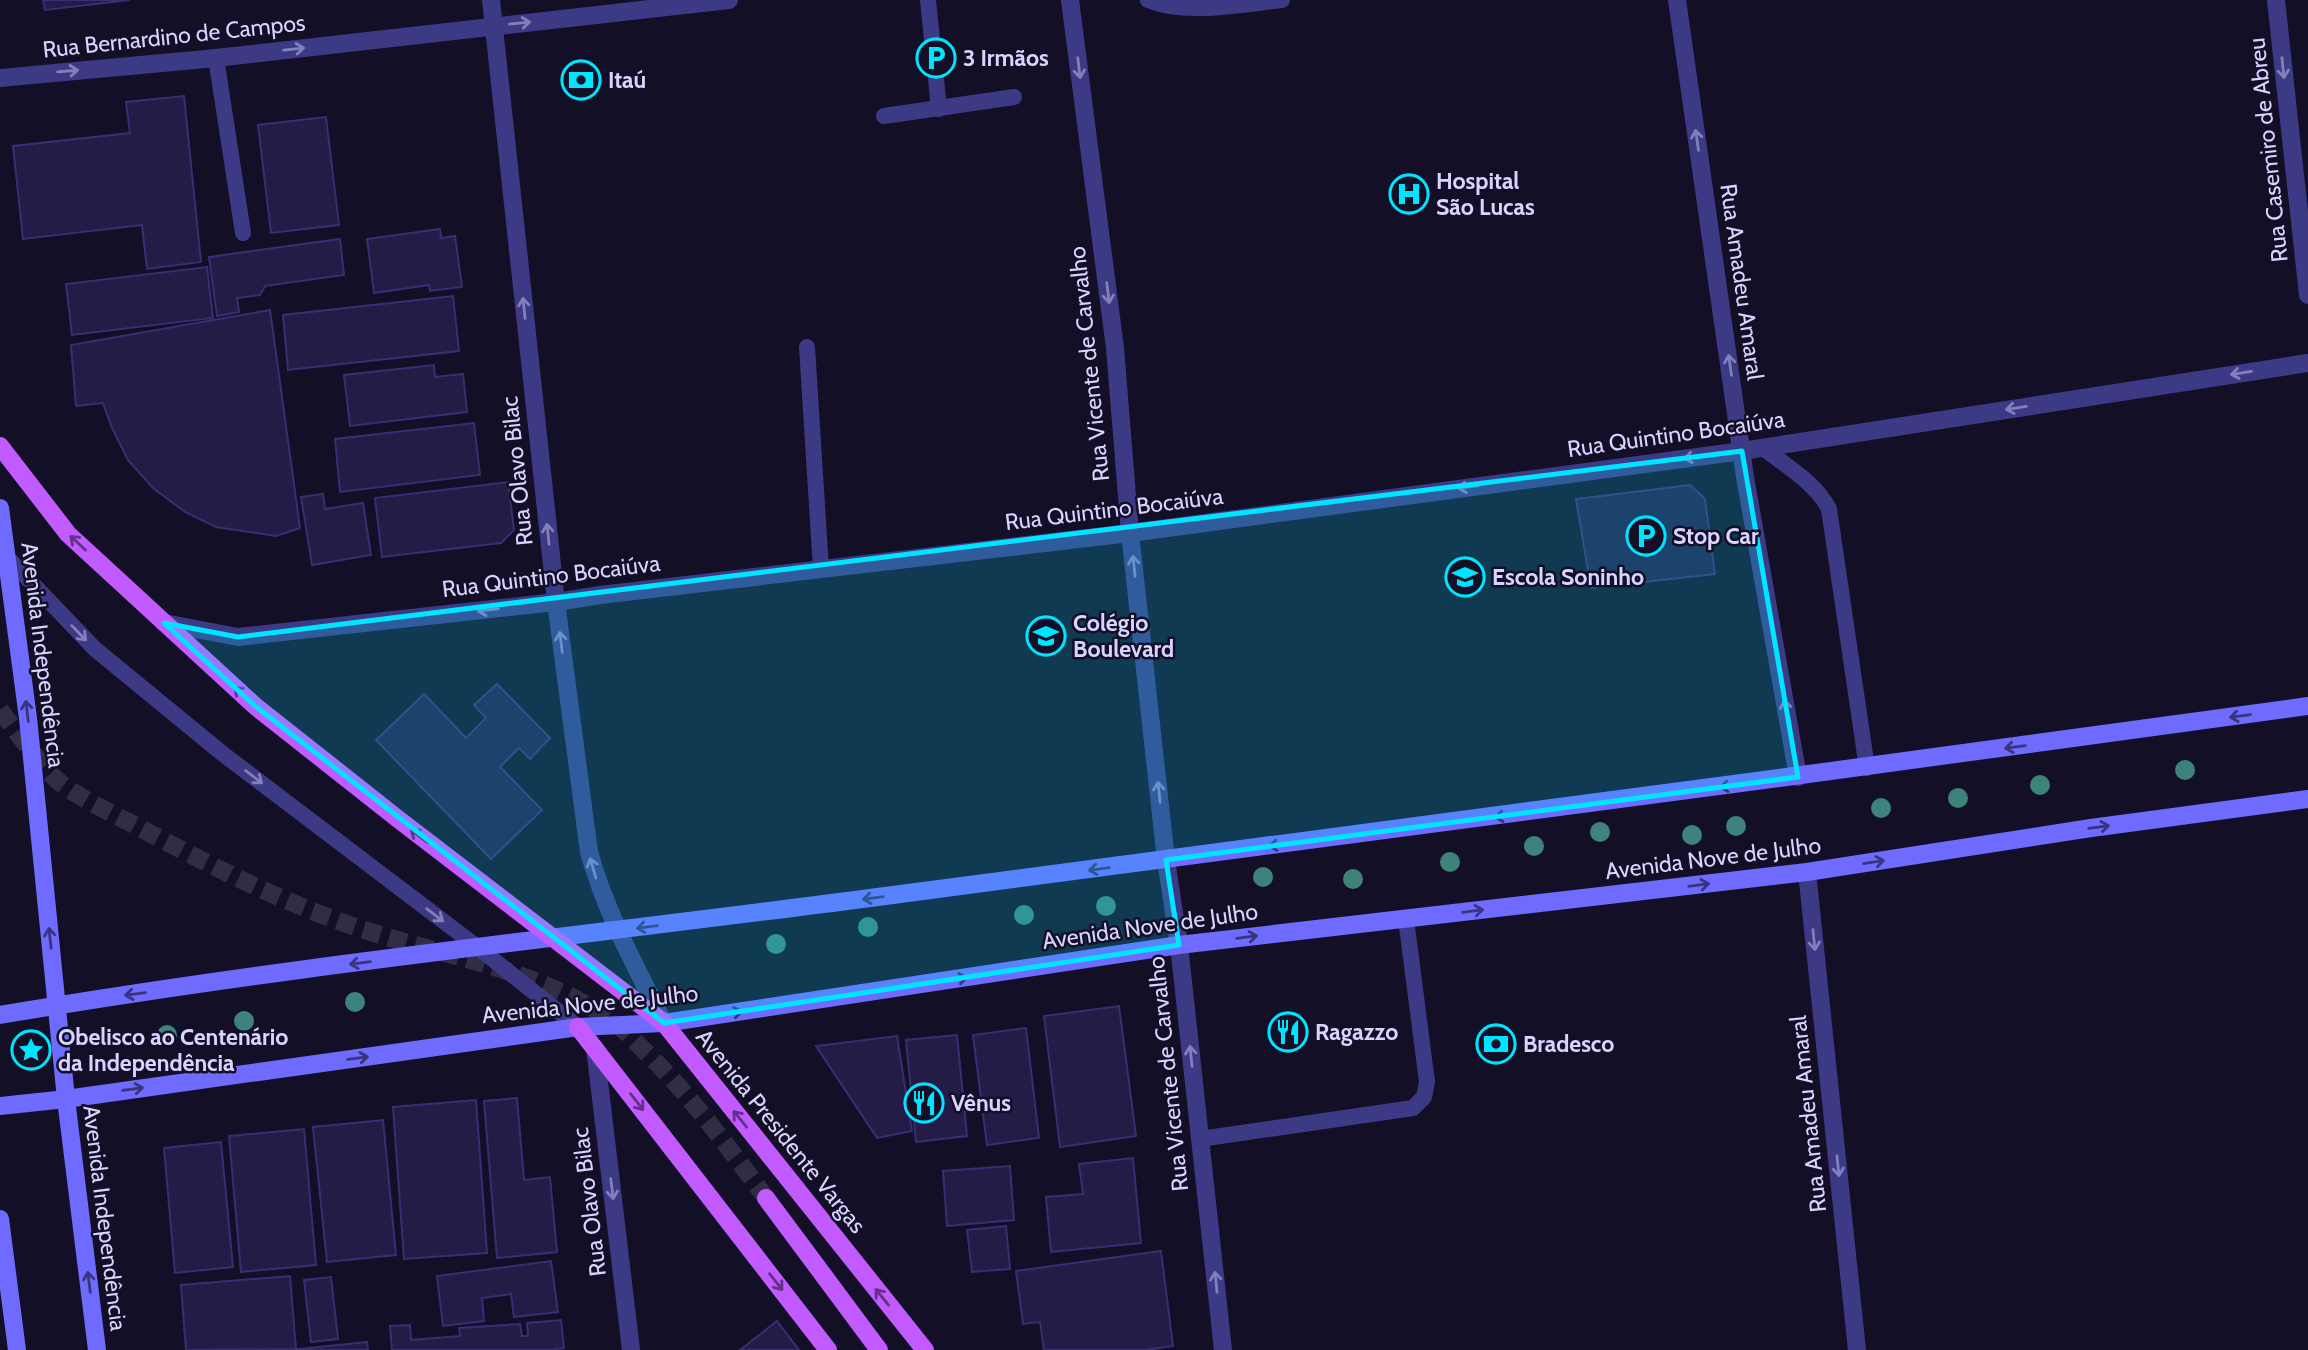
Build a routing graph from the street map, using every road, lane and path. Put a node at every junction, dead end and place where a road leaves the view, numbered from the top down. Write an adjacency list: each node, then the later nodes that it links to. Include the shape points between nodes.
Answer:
1 (491, 0): 9 (street, Rua Olavo Bilac)
2 (729, 0): 9 (street, Rua Bernardino de Campos, one-way to 2)
3 (928, 0): 13 (lane)
4 (1070, 0): 23 (street, Rua Vicente de Carvalho, one-way to 23, via 1115,348)
5 (1148, 0): 6 (lane, via 1196,8)
6 (1282, 0)
7 (1676, 0): 21 (street, Rua Amadeu Amaral, one-way to 7)
8 (2276, 0): 16 (street, Rua Casemiro de Abreu, one-way to 16)
9 (494, 26): 10 (street, Rua Bernardino de Campos, one-way to 9); 26 (street, Rua Olavo Bilac, one-way to 9)
10 (216, 58): 11 (street, Rua Bernardino de Campos, one-way to 10); 15 (lane)
11 (0, 78)
12 (1014, 97): 13 (lane)
13 (939, 108): 14 (lane)
14 (884, 116)
15 (243, 233)
16 (2308, 295)
17 (807, 347): 25 (lane)
18 (2308, 363): 20 (street, Rua Quintino Bocaiúva, one-way to 20)
19 (0, 446): 27 (main road, one-way to 19, via 68,534)
20 (1762, 447): 21 (street, Rua Quintino Bocaiúva); 29 (lane, via 1822,494 1829,509)
21 (1742, 451): 23 (street, Rua Quintino Bocaiúva, one-way to 23); 30 (street, Rua Amadeu Amaral, one-way to 21)
22 (0, 508): 24 (main road, Avenida Independência)
23 (1130, 533): 25 (street, Rua Quintino Bocaiúva); 32 (street, Rua Vicente de Carvalho, one-way to 23)
24 (4, 553): 38 (lane, one-way to 38, via 95,649 223,754); 39 (main road, Avenida Independência, one-way to 24, via 28,718)
25 (821, 569): 26 (street, Rua Quintino Bocaiúva)
26 (556, 602): 27 (street, Rua Quintino Bocaiúva, one-way to 27, via 239,637); 35 (street, Rua Olavo Bilac, one-way to 26, via 589,852)
27 (164, 623): 36 (main road, one-way to 27, via 255,706)
28 (2308, 706): 29 (main road, one-way to 29)
29 (1867, 768): 30 (main road)
30 (1798, 777): 32 (main road, one-way to 32)
31 (2308, 799): 33 (main road, Avenida Nove de Julho, one-way to 31)
32 (1166, 860): 35 (main road, one-way to 35); 37 (street, Rua Vicente de Carvalho)
33 (1807, 872): 34 (main road, Avenida Nove de Julho, one-way to 33); 56 (street, Rua Amadeu Amaral, one-way to 56)
34 (1406, 919): 37 (main road, Avenida Nove de Julho, one-way to 34); 46 (lane, via 1427,1082 1424,1097 1413,1108)
35 (618, 931): 36 (main road); 41 (street, Avenida Presidente Vargas)
36 (551, 937): 38 (main road); 41 (main road)
37 (1179, 945): 41 (main road, Avenida Nove de Julho, one-way to 37); 46 (street, Rua Vicente de Carvalho, one-way to 37)
38 (476, 946): 39 (main road, one-way to 39); 42 (lane)
39 (56, 1006): 40 (main road); 44 (main road, Avenida Independência)
40 (0, 1015)
41 (664, 1023): 42 (main road, Avenida Nove de Julho); 54 (main road, Avenida Presidente Vargas, one-way to 41)
42 (578, 1027): 43 (main road); 44 (main road, Avenida Nove de Julho, one-way to 42)
43 (595, 1048): 51 (street, Rua Olavo Bilac, one-way to 51); 52 (main road, one-way to 52)
44 (66, 1099): 45 (main road, Avenida Nove de Julho); 50 (main road, Avenida Independência, one-way to 44)
45 (0, 1106)
46 (1200, 1139): 55 (street, Rua Vicente de Carvalho, one-way to 46)
47 (766, 1198): 53 (main road)
48 (0, 1219): 49 (main road)
49 (17, 1350)
50 (97, 1350)
51 (631, 1350)
52 (828, 1350)
53 (879, 1350)
54 (925, 1350)
55 (1223, 1350)
56 (1857, 1350)

